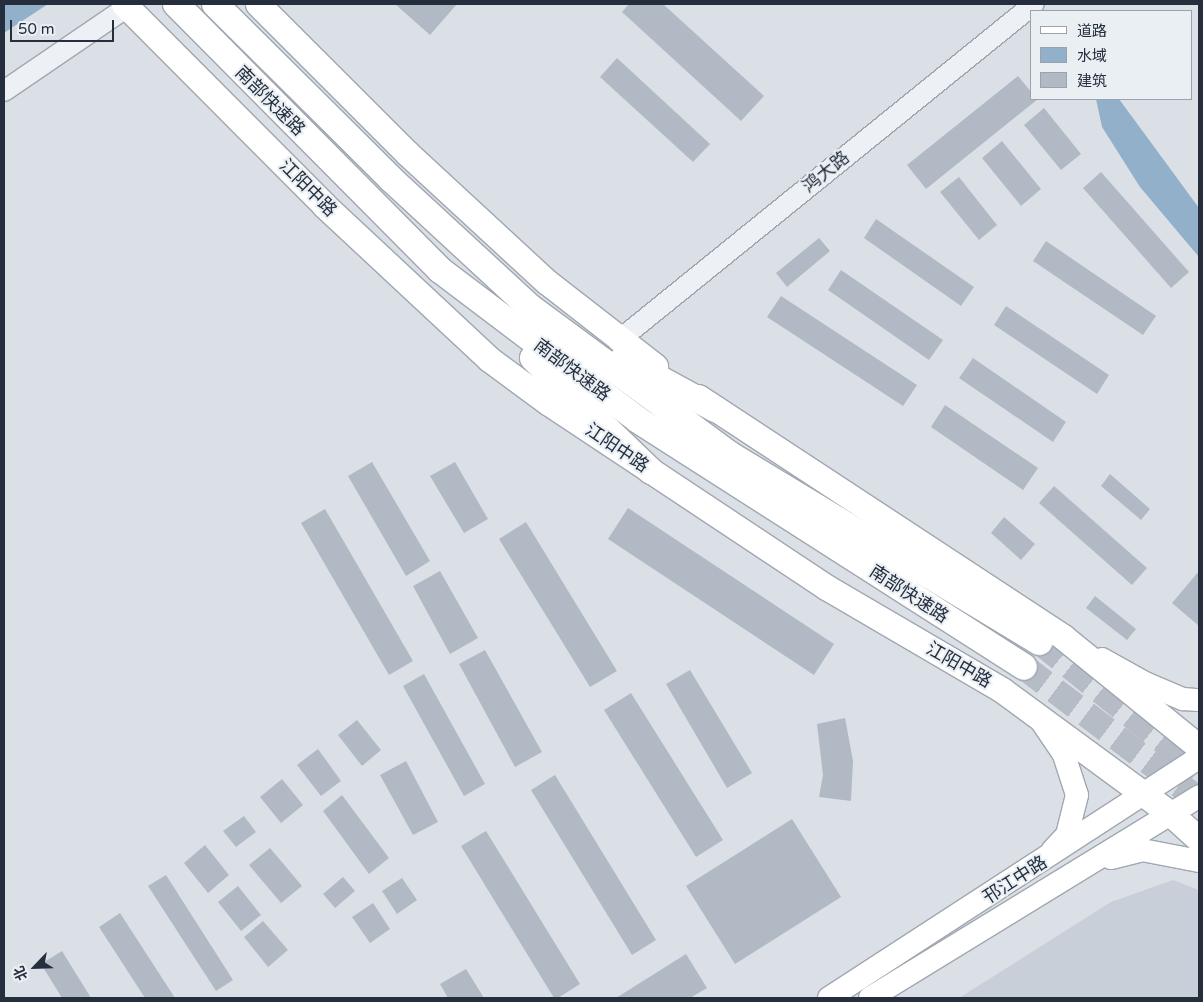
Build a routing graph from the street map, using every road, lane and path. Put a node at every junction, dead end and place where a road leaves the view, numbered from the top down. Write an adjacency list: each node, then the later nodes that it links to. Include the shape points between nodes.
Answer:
1 (176, 4): 7 (highway, 南部快速路)
2 (215, 4): 8 (highway, 南部快速路, via 391,179)
3 (258, 4): 9 (main road, via 408,153 547,282)
4 (1034, 4): 9 (street, 鸿大路)
5 (126, 5): 6 (street); 11 (main road, 江阳中路, via 324,205 489,358)
6 (4, 91)
7 (440, 270): 11 (highway); 13 (highway, 南部快速路, via 638,420)
8 (531, 308): 10 (highway); 12 (highway, 南部快速路, via 729,454)
9 (618, 341): 10 (main road)
10 (715, 409): 12 (main road)
11 (651, 471): 15 (main road, 江阳中路, via 826,587 1002,690)
12 (1052, 640): 14 (main road, via 1183,699); 16 (main road)
13 (1024, 667)
14 (1199, 700)
15 (1037, 715): 18 (main road, 江阳中路); 23 (main road, via 1064,754 1076,794 1067,835)
16 (1199, 747)
17 (1199, 758): 18 (main road, 邗江中路)
18 (1144, 794): 20 (main road, 江阳中路); 23 (main road, 邗江中路)
19 (1199, 796): 20 (main road, 邗江中路)
20 (1172, 815): 21 (main road, 江阳中路); 24 (main road, 邗江中路)
21 (1199, 839)
22 (1199, 861): 24 (main road, via 1142,850)
23 (1041, 864): 25 (main road, 邗江中路)
24 (1086, 864): 26 (main road, 邗江中路)
25 (829, 998)
26 (870, 998)

